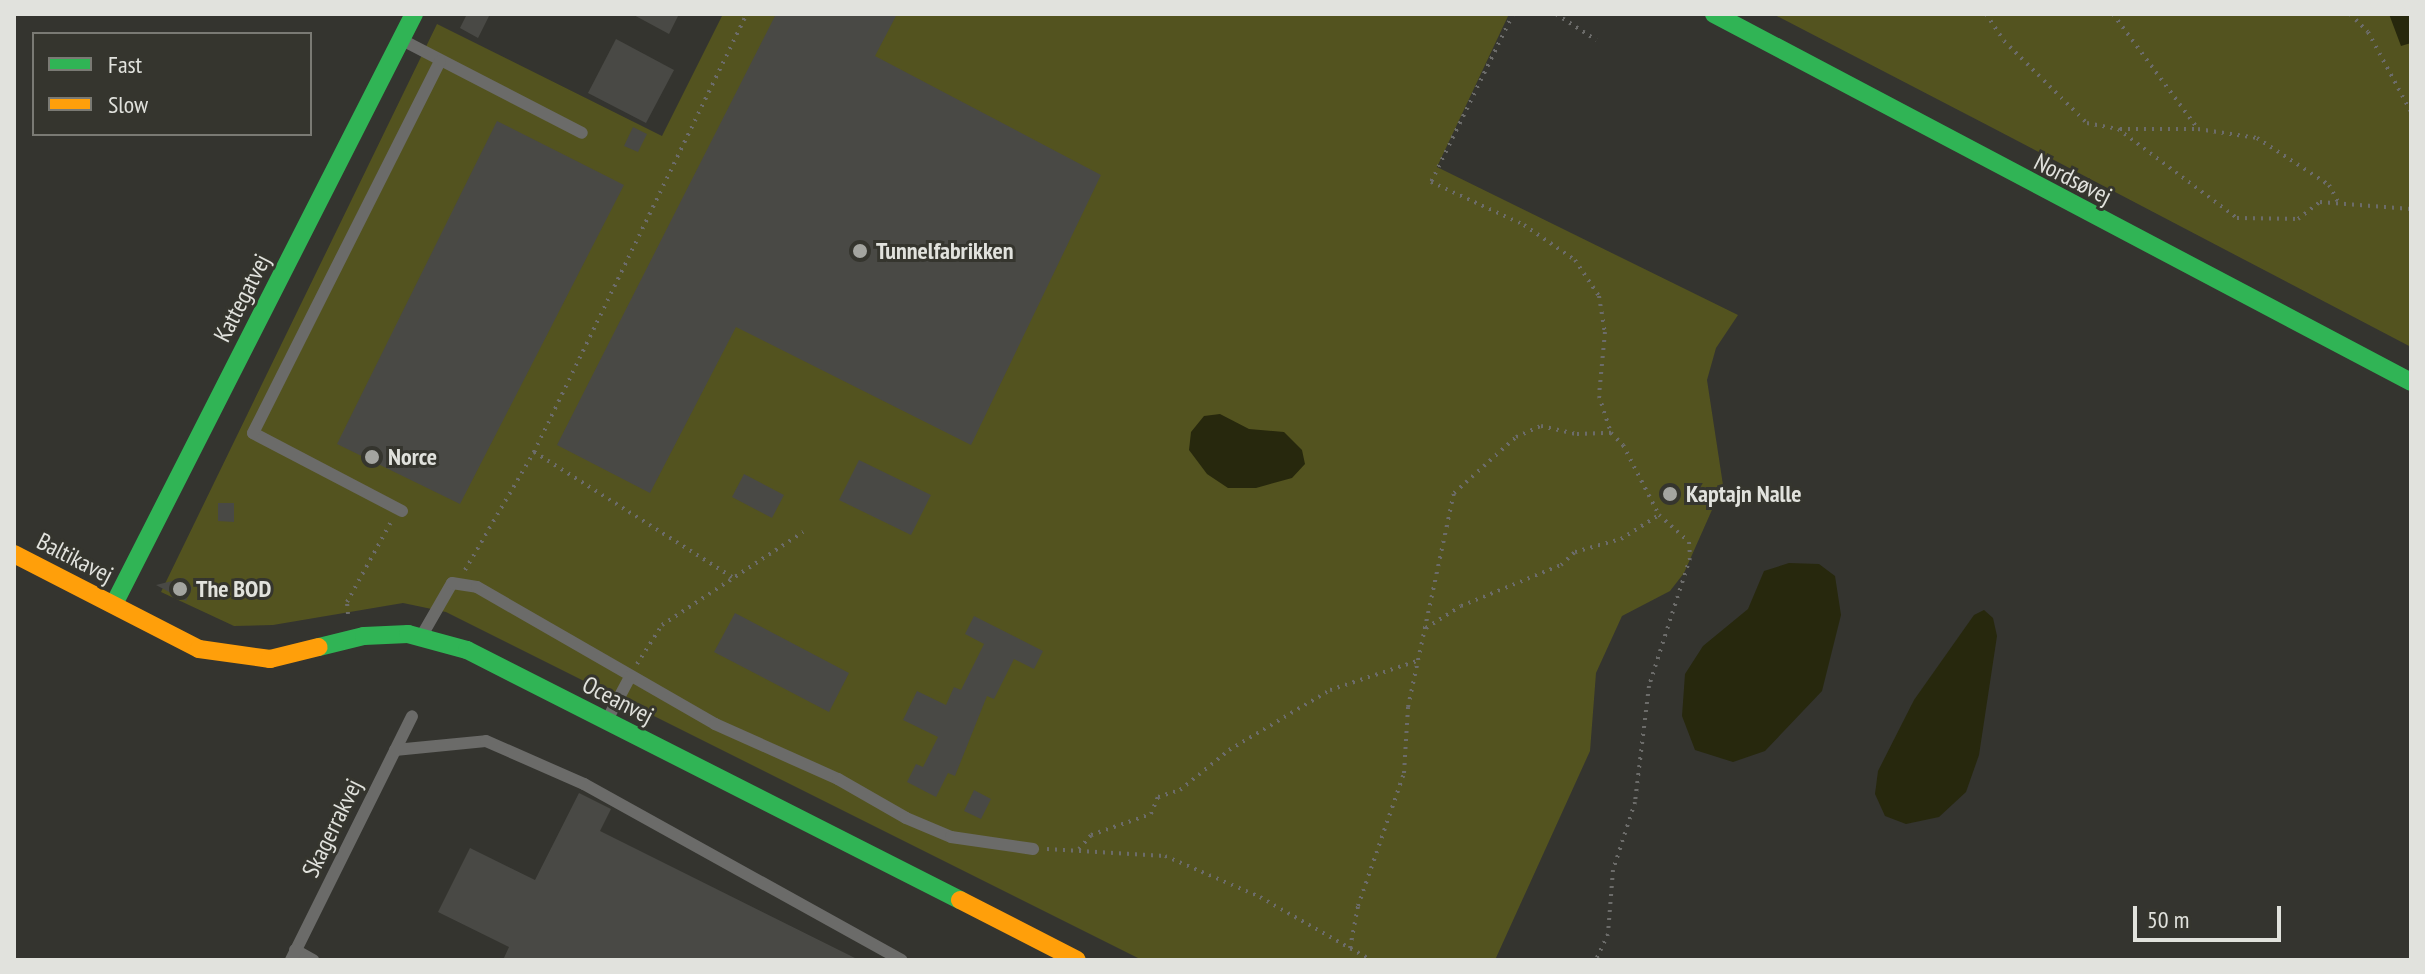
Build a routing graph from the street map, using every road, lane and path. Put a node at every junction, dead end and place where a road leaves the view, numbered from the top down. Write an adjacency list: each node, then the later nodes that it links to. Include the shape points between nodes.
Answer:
1 (414, 14): 9 (street, Kattegatvej)
2 (747, 14): 20 (path)
3 (1513, 14): 19 (path, via 1431,182 1524,225 1575,260 1599,296 1605,332 1599,396)
4 (1556, 14): 10 (path)
5 (1714, 14): 18 (street, Nordsøvej)
6 (1986, 14): 13 (path, via 2004,41 2087,123)
7 (2113, 14): 14 (path)
8 (2350, 14): 12 (path, via 2368,32)
9 (401, 40): 11 (lane); 27 (street, Kattegatvej)
10 (1596, 40)
11 (440, 61): 15 (lane); 21 (lane, via 253,433)
12 (2411, 112)
13 (2118, 129): 14 (path); 16 (path, via 2237,218 2298,219 2320,202)
14 (2198, 129): 16 (path, via 2257,138 2329,185)
15 (582, 133)
16 (2338, 202): 17 (path)
17 (2411, 209)
18 (2411, 382)
19 (1611, 433): 22 (path, via 1623,445); 28 (path, via 1577,434 1541,426 1516,437 1462,481 1454,493)
20 (534, 452): 25 (path); 26 (path, via 471,555)
21 (400, 510): 30 (path, via 347,602)
22 (1659, 515): 28 (path, via 1621,539 1575,552 1561,565 1461,606); 44 (path, via 1689,542 1690,558 1649,686 1635,802 1613,870 1608,934)
23 (803, 532): 25 (path)
24 (14, 554): 27 (street, Baltikavej)
25 (732, 577): 32 (path, via 662,625)
26 (461, 582): 29 (lane, via 452,583 441,597); 32 (lane)
27 (114, 604): 30 (street, Oceanvej, via 222,656 270,659)
28 (1424, 629): 31 (path)
29 (421, 637): 30 (street, Oceanvej); 34 (street, Oceanvej, via 467,650)
30 (350, 640)
31 (1417, 660): 37 (path, via 1330,690 1229,750 1180,790 1158,797 1151,814 1091,835); 38 (path, via 1404,773 1362,894)
32 (630, 677): 34 (lane); 36 (lane, via 715,724 942,833)
33 (412, 716): 35 (lane, Skagerrakvej)
34 (606, 721): 40 (street, Oceanvej)
35 (395, 750): 39 (lane, Skagerrakvej); 42 (lane, via 486,741 584,784)
36 (1033, 849): 37 (path)
37 (1079, 849): 38 (path, via 1165,856 1209,871)
38 (1350, 948): 43 (path)
39 (293, 955): 41 (lane)
40 (1072, 959)
41 (313, 960)
42 (902, 960)
43 (1371, 960)
44 (1596, 960)

